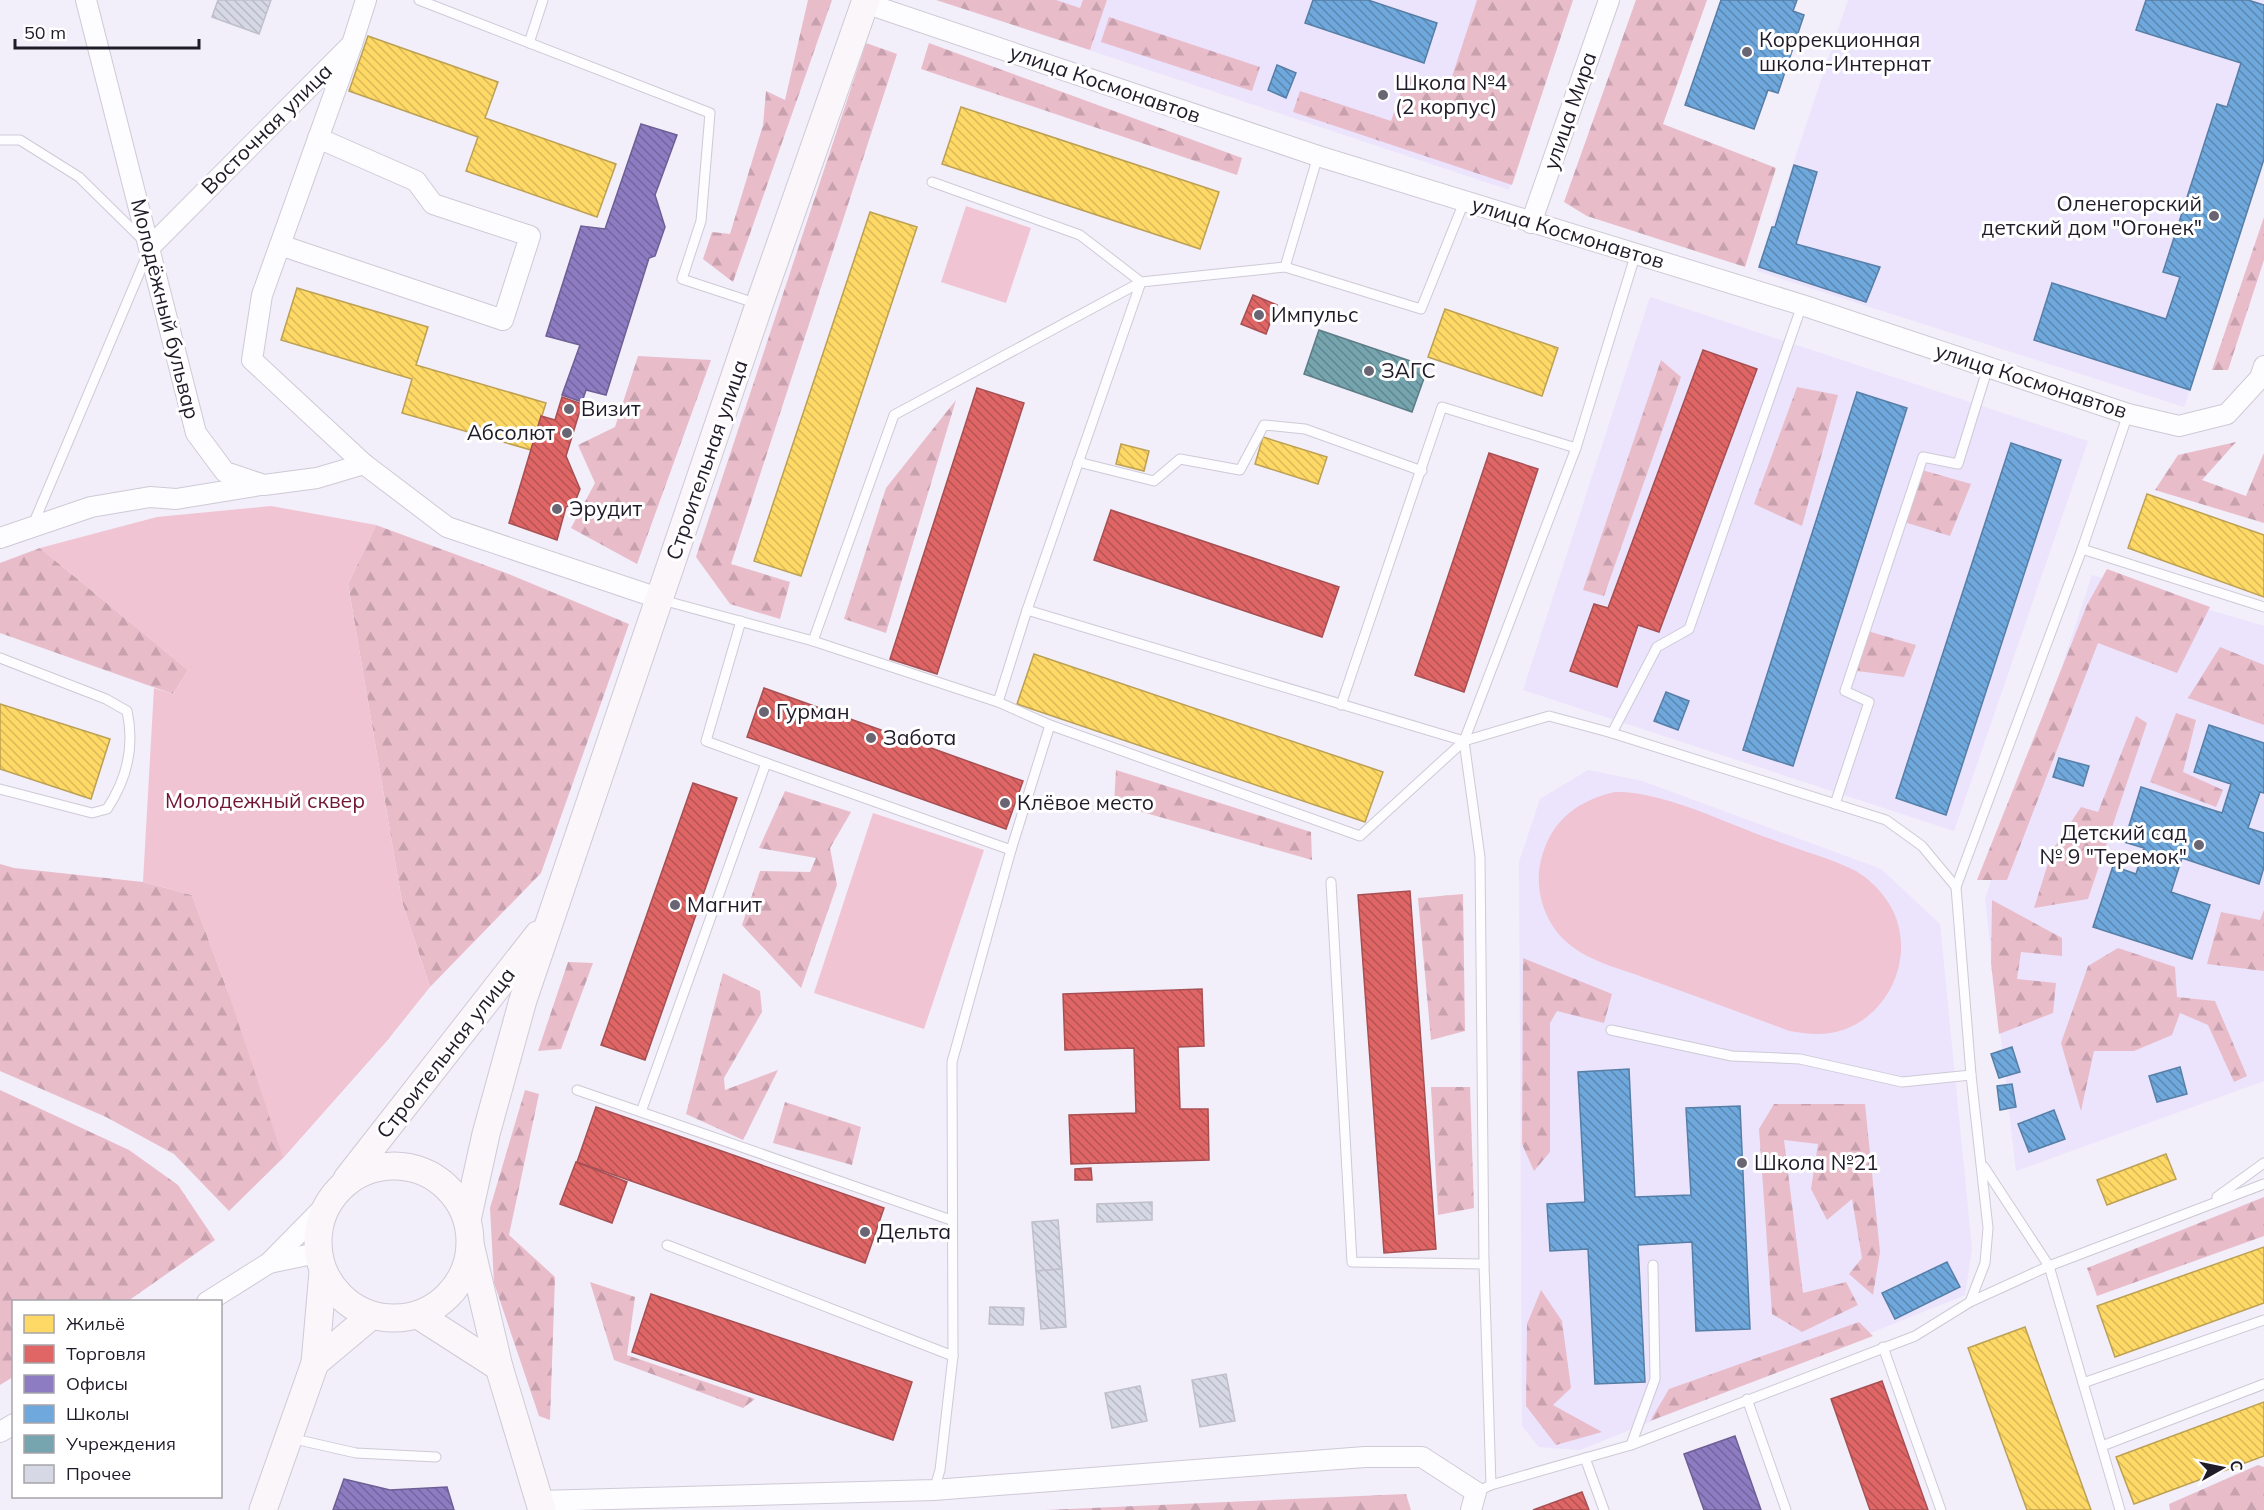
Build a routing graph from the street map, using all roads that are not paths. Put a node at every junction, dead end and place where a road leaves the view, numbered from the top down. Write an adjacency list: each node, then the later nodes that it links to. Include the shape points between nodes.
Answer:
1 (86, 0): 16 (street, Молодёжный бульвар)
2 (366, 0): 8 (street, Восточная улица)
3 (419, 0): 7 (lane)
4 (543, 0): 7 (lane)
5 (1609, 0): 14 (street, улица Мира)
6 (865, 2): 11 (street, улица Космонавтов); 20 (street, Строительная улица)
7 (529, 43): 20 (lane, via 710,113 701,221 682,279)
8 (352, 44): 9 (street); 16 (street, Восточная улица)
9 (318, 138): 15 (street); 15 (street, via 416,181 434,204 530,236 503,320)
10 (0, 140): 16 (lane, via 20,140 78,177)
11 (1318, 156): 13 (street, улица Космонавтов); 18 (lane)
12 (932, 182): 19 (lane, via 1080,235)
13 (1464, 202): 14 (street, улица Космонавтов); 18 (lane, via 1421,309)
14 (1531, 223): 17 (street, улица Космонавтов)
15 (280, 245): 27 (street, via 262,295 252,360)
16 (150, 247): 29 (street, Молодёжный бульвар, via 196,433 225,472); 30 (lane)
17 (1636, 253): 21 (street, улица Космонавтов); 25 (lane)
18 (1286, 267): 19 (lane)
19 (1141, 282): 26 (lane); 37 (lane, via 894,415)
20 (759, 305): 33 (street, Строительная улица)
21 (1802, 305): 22 (street, улица Космонавтов); 42 (lane, via 1689,629 1657,647)
22 (1988, 367): 24 (street, улица Космонавтов); 46 (lane, via 1958,464 1923,457 1845,691 1869,702)
23 (2262, 372): 24 (street, улица Космонавтов, via 2227,414 2179,426)
24 (2128, 414): 32 (lane)
25 (1576, 448): 28 (lane, via 1442,407); 43 (lane)
26 (1078, 462): 28 (lane, via 1154,481 1180,459 1240,470 1264,425 1305,429); 35 (lane)
27 (364, 464): 29 (street, Молодёжный бульвар, via 317,478); 33 (street, via 447,527)
28 (1422, 471): 40 (lane)
29 (264, 485): 30 (street, via 91,507)
30 (31, 529): 31 (street)
31 (0, 538)
32 (2082, 549): 34 (lane); 49 (lane)
33 (661, 599): 36 (lane); 50 (street, Строительная улица)
34 (2264, 607)
35 (1027, 610): 39 (lane); 40 (lane)
36 (741, 621): 37 (lane); 44 (lane, via 706,741)
37 (813, 641): 39 (lane)
38 (0, 658): 45 (lane, via 106,699 128,711 131,729 129,762 107,809 92,813)
39 (998, 702): 41 (lane)
40 (1341, 705): 43 (lane)
41 (1050, 725): 43 (lane, via 1360,836); 47 (lane)
42 (1612, 733): 43 (lane, via 1550,716); 46 (lane)
43 (1464, 741): 66 (lane, via 1480,857)
44 (766, 763): 47 (lane); 54 (lane)
45 (0, 789)
46 (1835, 804): 49 (lane, via 1886,820 1922,846)
47 (1011, 850): 61 (lane, via 952,1062)
48 (1331, 882): 66 (lane, via 1352,1262)
49 (1956, 887): 52 (lane)
50 (550, 920): 58 (street, Строительная улица); 60 (street, Строительная улица, via 523,1000)
51 (1611, 1030): 52 (lane, via 1732,1056 1800,1059 1902,1082)
52 (1971, 1075): 56 (lane)
53 (577, 1090): 54 (lane)
54 (641, 1112): 61 (lane)
55 (2264, 1163): 59 (lane)
56 (1982, 1165): 68 (lane); 70 (lane, via 1988,1228 1985,1263)
57 (2264, 1184): 59 (lane)
58 (335, 1195): 60 (street, via 357,1175 382,1167 416,1169 434,1177 453,1195); 64 (street, via 319,1225); 65 (street)
59 (2207, 1204): 68 (lane)
60 (467, 1220): 63 (street)
61 (951, 1220): 75 (lane)
62 (667, 1245): 75 (lane)
63 (471, 1247): 71 (street, via 457,1285 440,1303); 77 (street)
64 (320, 1262): 65 (street); 72 (street, via 344,1301); 76 (street)
65 (269, 1263): 69 (street)
66 (1484, 1264): 87 (lane)
67 (1653, 1265): 82 (lane, via 1655,1379)
68 (2049, 1266): 70 (lane); 78 (lane)
69 (210, 1300)
70 (1970, 1302): 74 (lane, via 1915,1336)
71 (418, 1315): 72 (street, via 397,1319); 77 (street)
72 (371, 1316): 76 (street)
73 (2264, 1320): 78 (lane)
74 (1883, 1347): 80 (lane); 92 (lane)
75 (953, 1356): 86 (lane, via 940,1470)
76 (315, 1363): 81 (street)
77 (499, 1367): 88 (street)
78 (2083, 1383): 83 (lane)
79 (2264, 1384): 83 (lane)
80 (1747, 1399): 82 (lane); 91 (lane)
81 (286, 1437): 84 (lane, via 356,1453); 89 (street)
82 (1631, 1445): 85 (lane)
83 (2102, 1446): 93 (lane)
84 (436, 1457)
85 (1585, 1458): 87 (lane); 90 (lane)
86 (934, 1490): 87 (street, via 1365,1457 1422,1457); 88 (street)
87 (1479, 1496)
88 (540, 1505)
89 (263, 1510)
90 (1604, 1510)
91 (1786, 1510)
92 (1941, 1510)
93 (2120, 1510)

